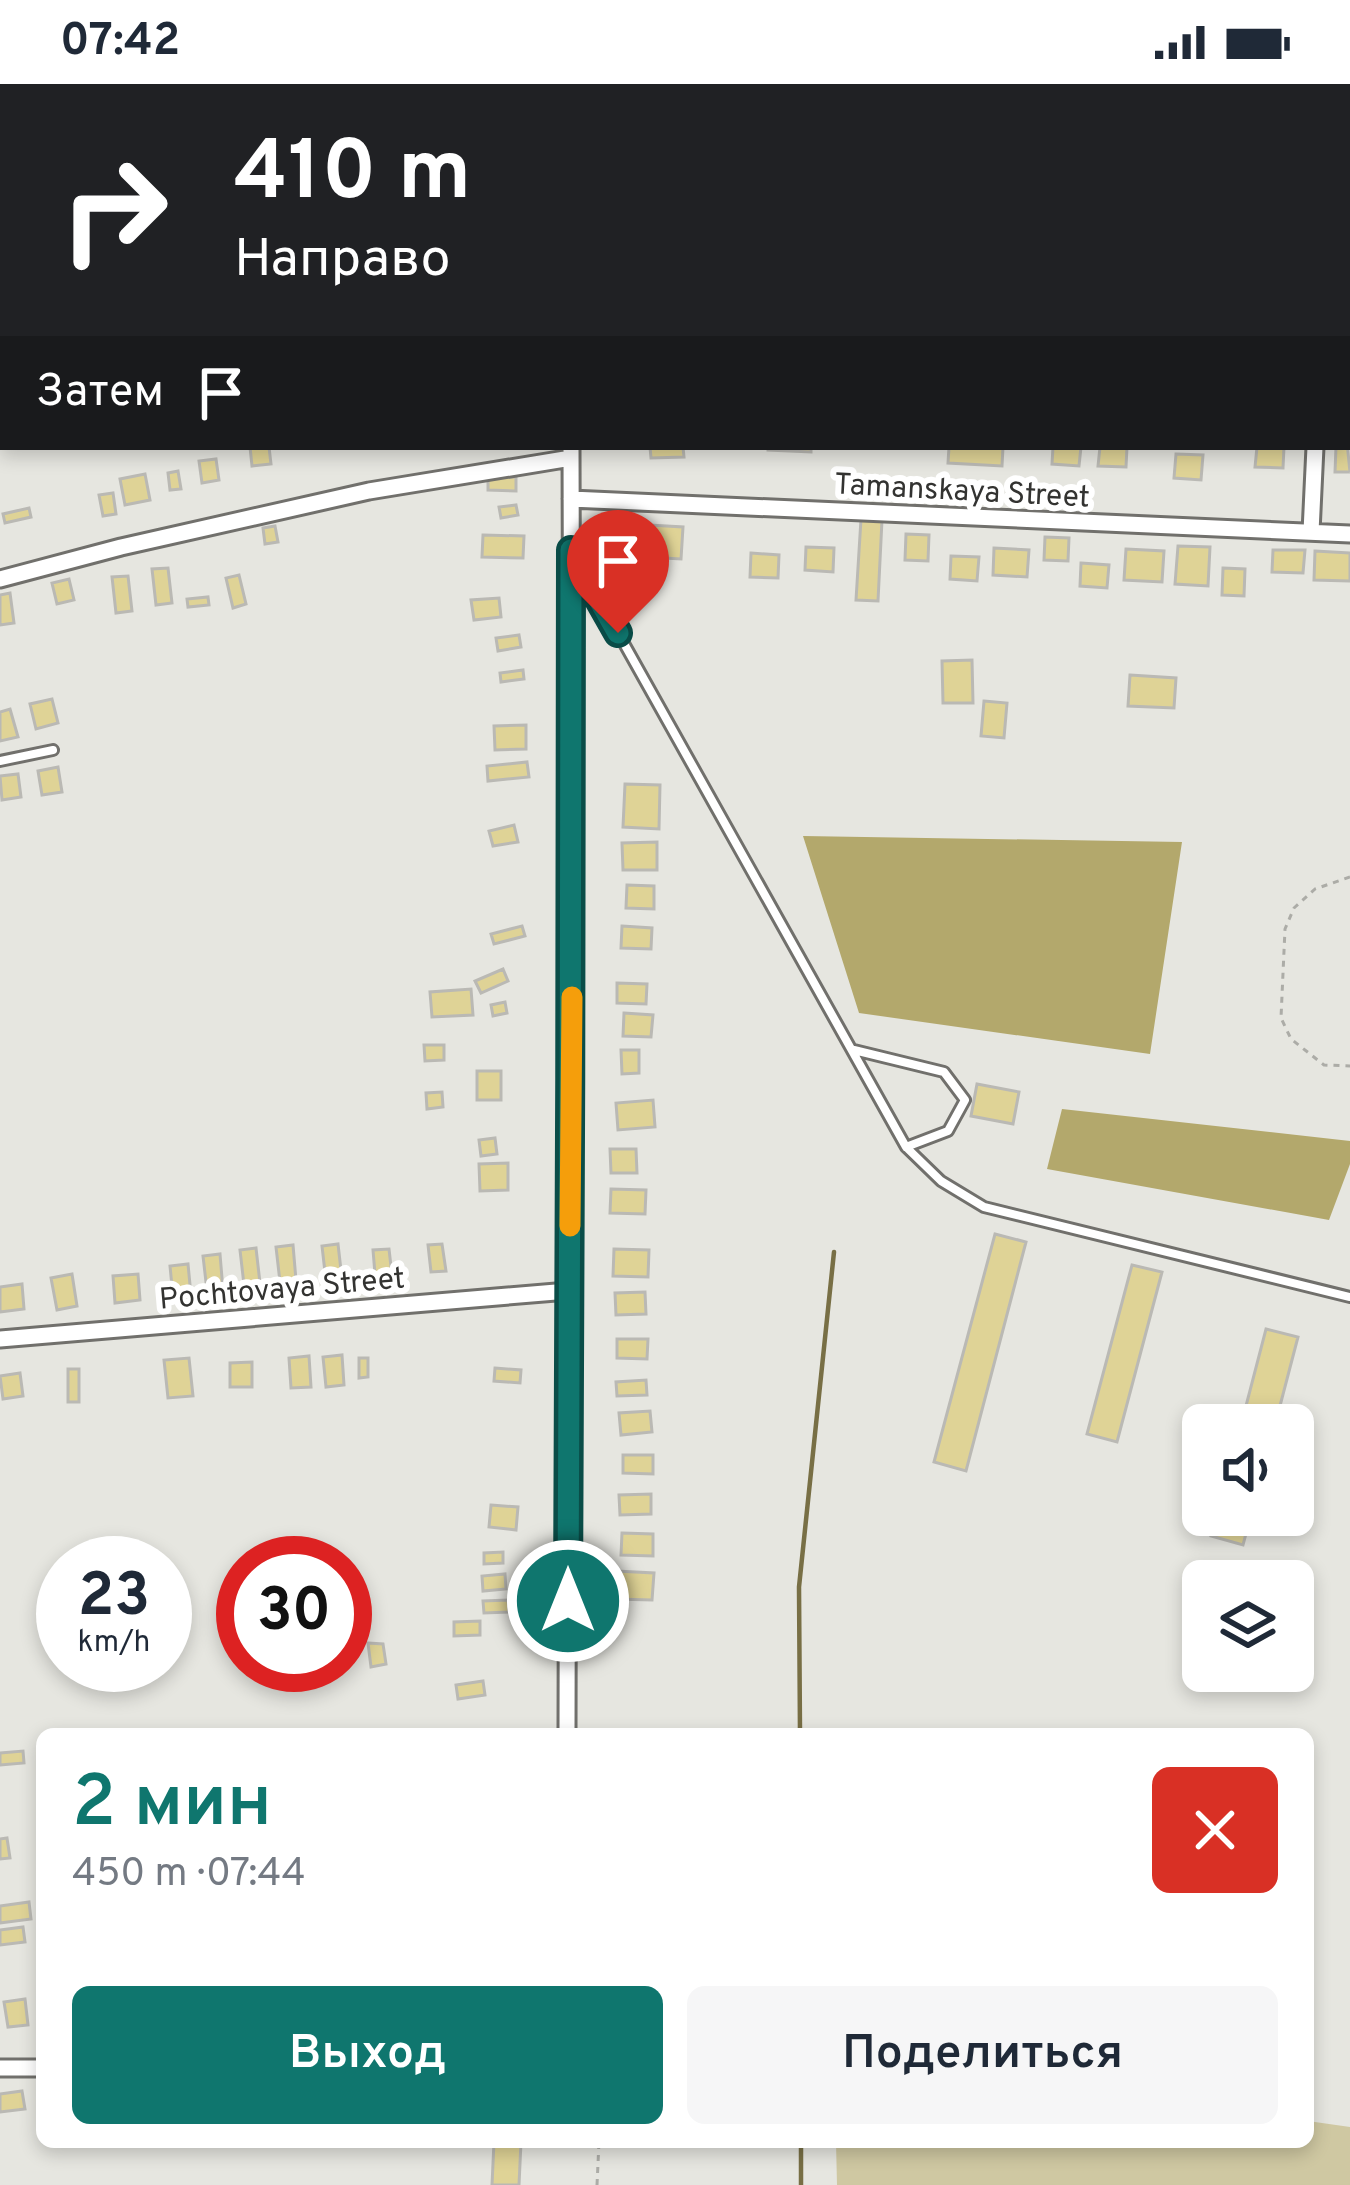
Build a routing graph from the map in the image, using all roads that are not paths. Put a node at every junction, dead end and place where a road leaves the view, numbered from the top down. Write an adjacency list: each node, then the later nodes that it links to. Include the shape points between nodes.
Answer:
1 (1315, 450): 4 (street)
2 (571, 453): 3 (street); 7 (street, via 369,491)
3 (571, 499): 4 (street, Tamanskaya Street); 6 (street)
4 (1311, 532): 5 (street, Tamanskaya Street)
5 (1350, 534)
6 (571, 550): 10 (lane); 12 (street)
7 (0, 580)
8 (52, 750): 9 (lane)
9 (0, 761)
10 (853, 1050): 11 (lane); 11 (lane, via 944,1072 965,1100 948,1131)
11 (906, 1147): 13 (lane, via 984,1208)
12 (568, 1291): 14 (street, Pochtovaya Street); 15 (street)
13 (1350, 1297)
14 (0, 1339)
15 (568, 1728)
16 (0, 2068): 17 (street)
17 (36, 2068)

